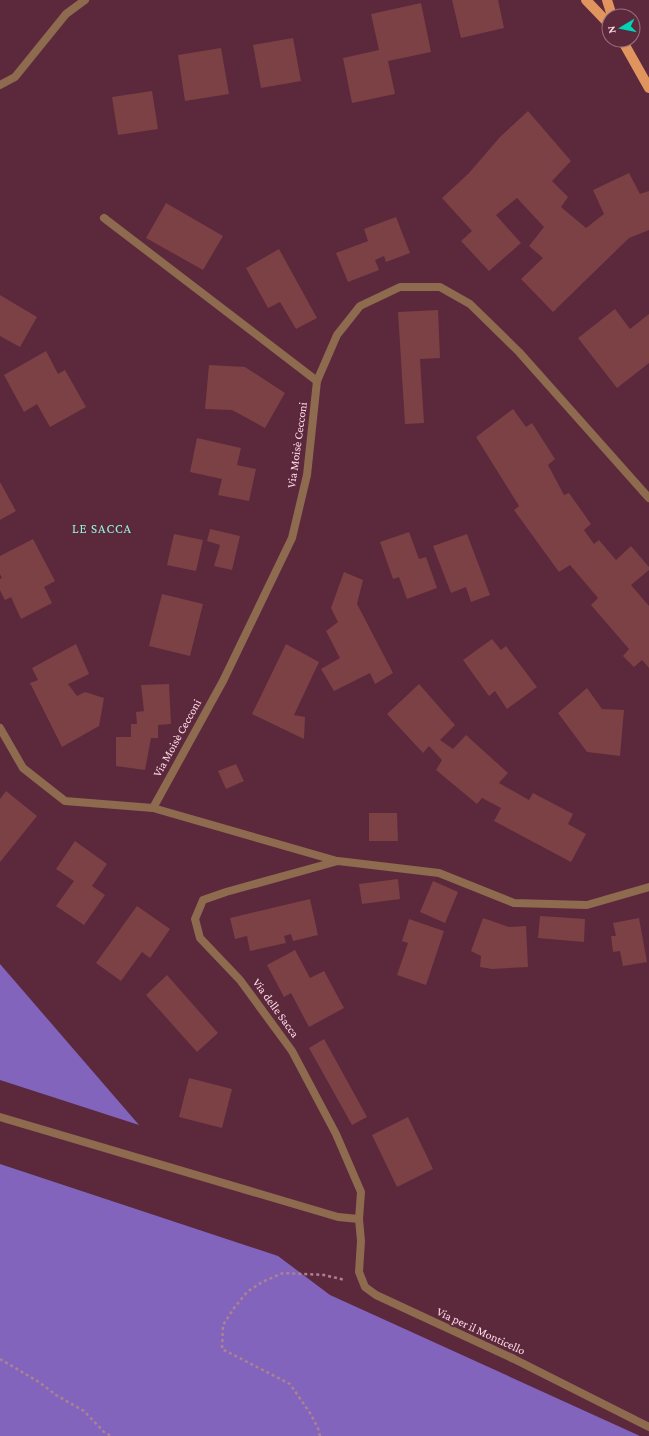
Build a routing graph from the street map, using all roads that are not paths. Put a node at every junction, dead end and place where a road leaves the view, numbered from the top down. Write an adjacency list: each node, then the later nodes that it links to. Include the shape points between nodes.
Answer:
1 (84, 0): 5 (street, via 66,14 15,77)
2 (586, 0): 3 (main road)
3 (601, 16)
4 (626, 48): 6 (main road)
5 (0, 85)
6 (649, 88)
7 (104, 218): 8 (street)
8 (317, 381): 9 (street, Via Moisè Cecconi, via 336,334 360,306 400,288 440,287 470,304 519,352); 11 (street, Via Moisè Cecconi, via 307,475 292,538 223,681)
9 (649, 498)
10 (0, 728): 11 (street, via 23,768 65,801)
11 (153, 808): 12 (street)
12 (338, 861): 13 (street, Via delle Sacca, via 440,873 514,903 587,905); 15 (street, Via delle Sacca, via 203,900 195,919 200,938 240,980 292,1051 336,1134 361,1192)
13 (649, 887)
14 (0, 1118): 15 (street, via 338,1217)
15 (359, 1219): 16 (street, Via per il Monticello, via 359,1272 365,1287 376,1295 514,1359)
16 (649, 1427)

